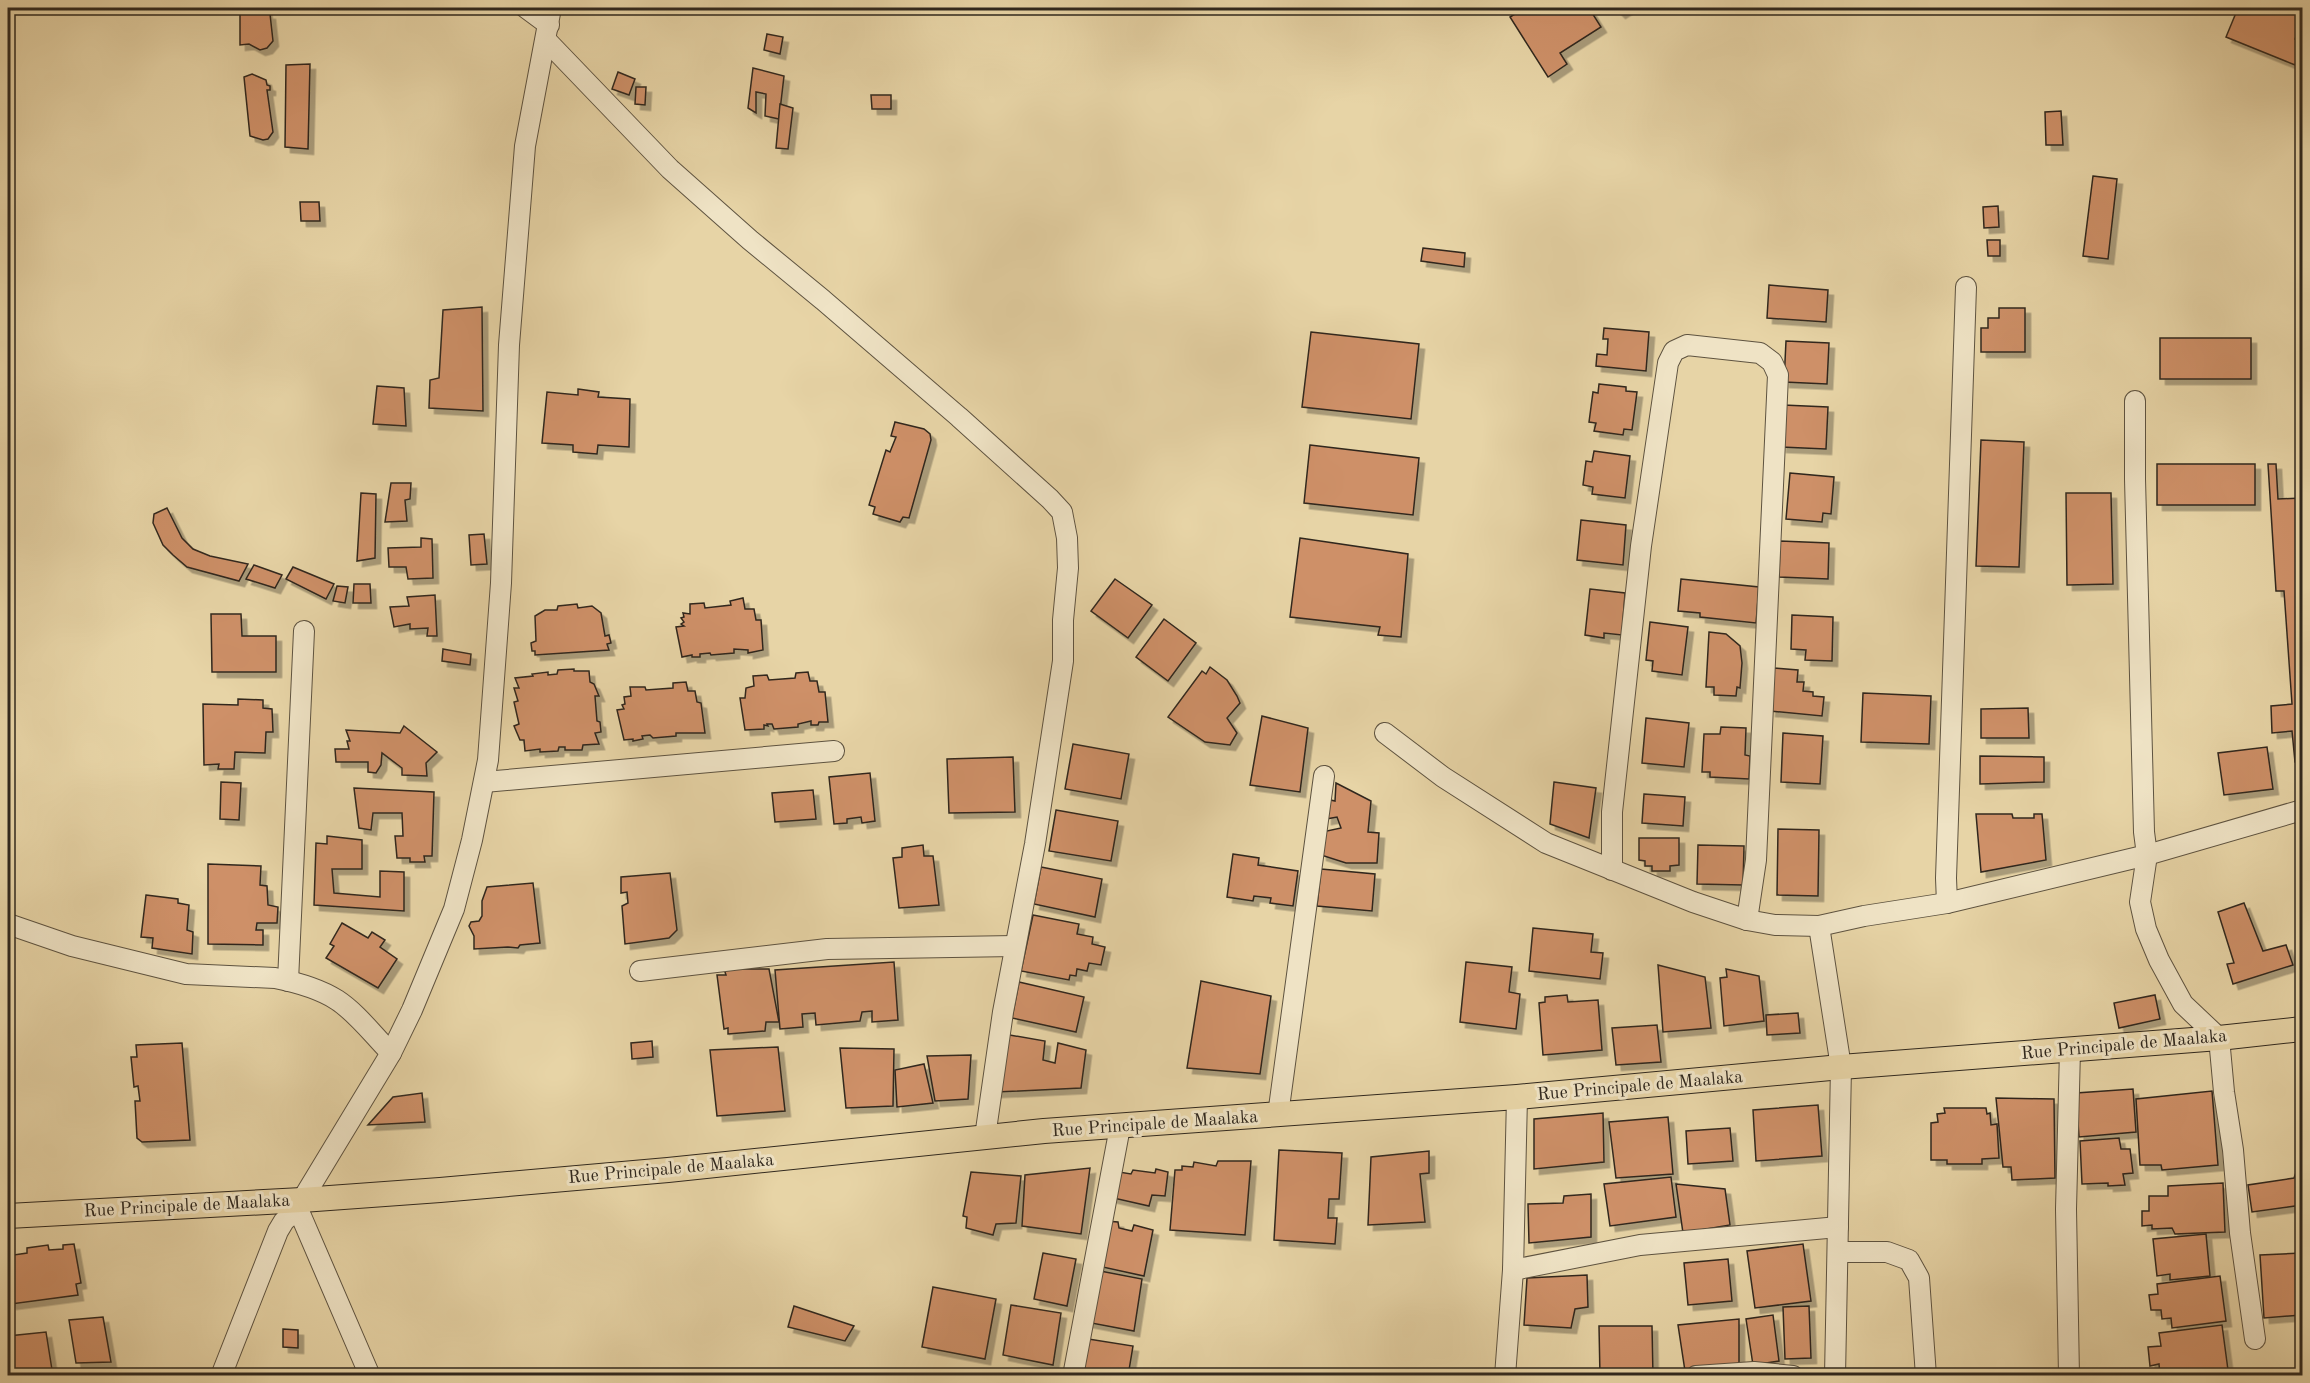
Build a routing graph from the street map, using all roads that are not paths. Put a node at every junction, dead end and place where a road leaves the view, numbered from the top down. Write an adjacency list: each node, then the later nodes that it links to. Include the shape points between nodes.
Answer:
1 (526, 8): 2 (street)
2 (549, 24): 9 (street, via 525,146 516,242 501,583); 17 (street, via 670,169 959,417 1062,512 1068,568 1063,661)
3 (1966, 286): 13 (street)
4 (2135, 401): 11 (street)
5 (304, 631): 19 (street)
6 (1385, 733): 12 (street, via 1443,777 1546,843)
7 (834, 751): 9 (street)
8 (1324, 776): 26 (street)
9 (484, 782): 23 (street, via 454,909)
10 (2302, 810): 11 (street)
11 (2147, 855): 13 (street); 21 (street, via 2140,902 2146,929 2183,1004)
12 (1612, 870): 14 (street); 14 (street, via 1612,812 1639,558 1668,363 1674,351 1688,345 1760,353 1772,362 1778,375 1756,860)
13 (1947, 903): 16 (street)
14 (1747, 920): 16 (street)
15 (8, 924): 19 (street, via 72,946 186,974)
16 (1819, 926): 24 (street)
17 (1015, 946): 18 (street, via 827,949); 28 (street)
18 (640, 971)
19 (288, 981): 23 (street, via 335,998)
20 (2302, 1029): 21 (main road, Rue Principale de Maalaka)
21 (2219, 1038): 22 (main road, Rue Principale de Maalaka); 34 (street)
22 (2070, 1050): 24 (main road, Rue Principale de Maalaka); 43 (street, via 2066,1209)
23 (390, 1053): 29 (street)
24 (1842, 1067): 25 (main road, Rue Principale de Maalaka); 31 (street)
25 (1517, 1097): 26 (main road, Rue Principale de Maalaka); 33 (street)
26 (1278, 1114): 27 (main road, Rue Principale de Maalaka)
27 (1120, 1127): 28 (main road, Rue Principale de Maalaka); 37 (street)
28 (985, 1137): 29 (main road, Rue Principale de Maalaka)
29 (300, 1205): 30 (main road, Rue Principale de Maalaka); 35 (street, via 278,1231); 36 (street)
30 (8, 1216)
31 (1838, 1227): 32 (street); 33 (street, via 1640,1245)
32 (1838, 1252): 41 (street); 42 (street, via 1887,1252 1909,1260 1919,1278)
33 (1513, 1270): 38 (street)
34 (2255, 1339)
35 (221, 1376)
36 (370, 1376)
37 (1073, 1376)
38 (1505, 1376)
39 (1696, 1376): 40 (street, via 1754,1372)
40 (1793, 1376)
41 (1835, 1376)
42 (1926, 1376)
43 (2069, 1376)

